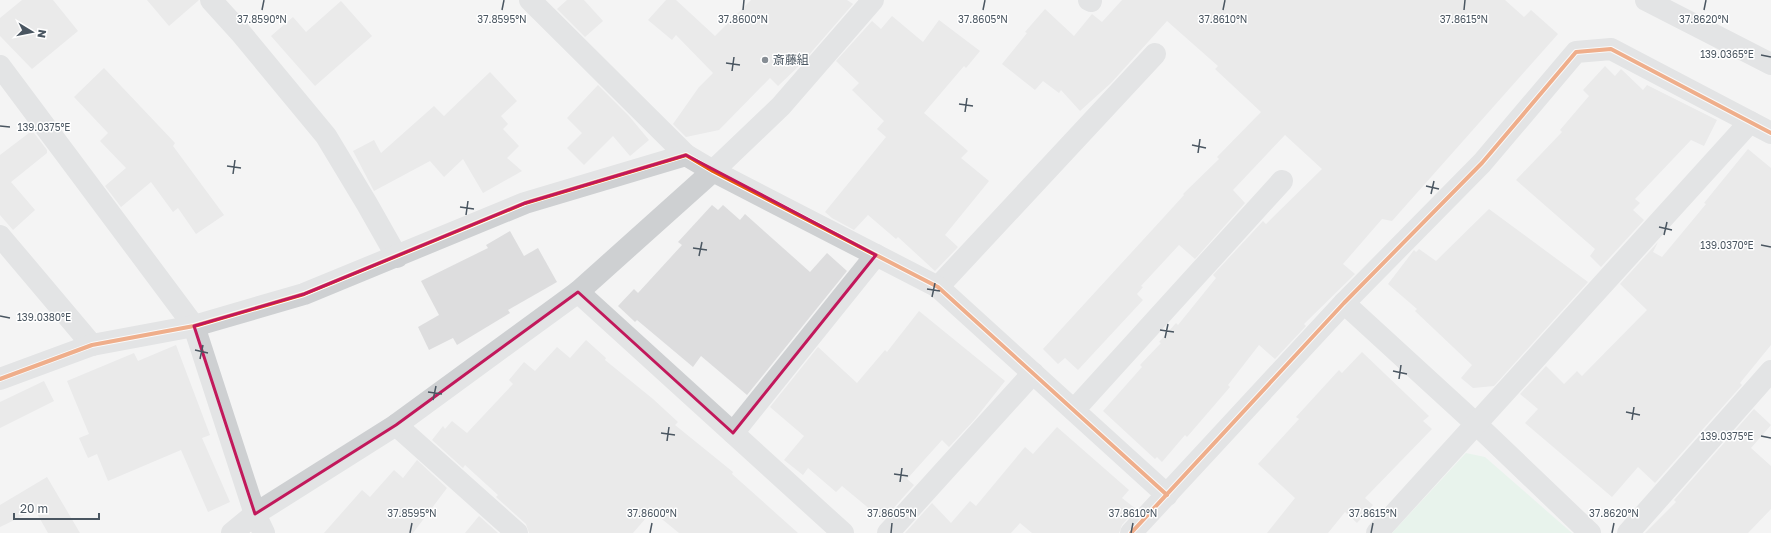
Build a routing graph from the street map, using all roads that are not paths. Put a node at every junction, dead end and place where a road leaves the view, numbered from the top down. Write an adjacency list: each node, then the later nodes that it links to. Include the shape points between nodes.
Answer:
1 (211, 0): 15 (street, via 326,136)
2 (530, 0): 10 (street)
3 (873, 0): 11 (street, via 781,106)
4 (1646, 0): 6 (street)
5 (1155, 54): 16 (street)
6 (1771, 64)
7 (0, 66): 19 (street)
8 (1750, 122): 9 (street); 18 (street, via 1611,49 1576,52 1482,163); 25 (street)
9 (1771, 134)
10 (686, 155): 11 (street); 15 (street, via 525,202)
11 (713, 171): 14 (street); 17 (street)
12 (1282, 181): 24 (street)
13 (0, 236): 20 (street)
14 (876, 255): 16 (street); 27 (street)
15 (397, 257): 19 (street, via 304,294)
16 (938, 287): 22 (street)
17 (578, 292): 26 (street); 27 (street)
18 (1344, 303): 25 (street); 28 (street)
19 (194, 326): 20 (street); 29 (street)
20 (92, 345): 23 (street)
21 (1771, 371): 37 (street)
22 (1033, 373): 24 (street); 33 (street)
23 (0, 379)
24 (1074, 410): 28 (street)
25 (1475, 423): 35 (street); 36 (street)
26 (396, 425): 29 (street); 31 (street)
27 (733, 433): 32 (street)
28 (1167, 495): 34 (street)
29 (260, 524): 30 (street)
30 (232, 533)
31 (517, 533)
32 (843, 533)
33 (888, 533)
34 (1131, 533)
35 (1377, 533)
36 (1590, 533)
37 (1628, 533)

